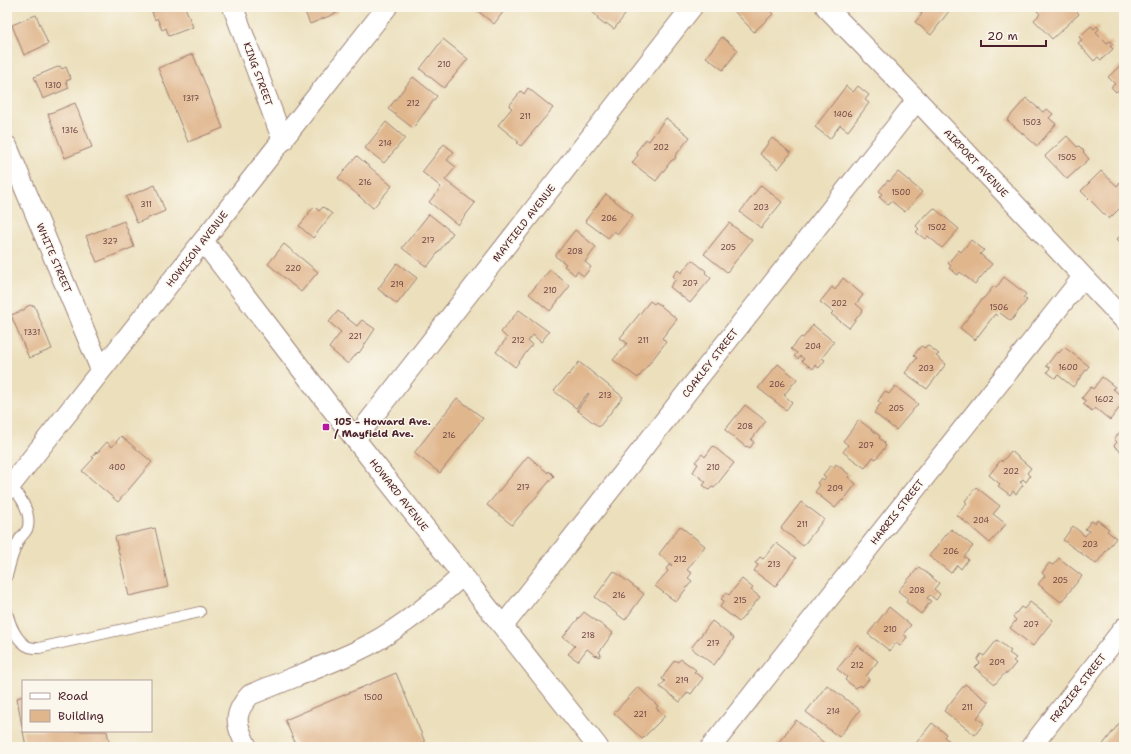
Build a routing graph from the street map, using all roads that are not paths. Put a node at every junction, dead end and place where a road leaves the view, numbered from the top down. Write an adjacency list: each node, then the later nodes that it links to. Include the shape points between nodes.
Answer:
1 (233, 7): 6 (street, KING STREET)
2 (388, 7): 6 (street, HOWISON AVENUE)
3 (692, 7): 12 (street, MAYFIELD AVENUE)
4 (826, 7): 5 (street, AIRPORT AVENUE)
5 (917, 100): 9 (street, AIRPORT AVENUE); 18 (street, COAKLEY STREET)
6 (283, 141): 8 (street, HOWISON AVENUE)
7 (7, 146): 11 (street, WHITE STREET)
8 (203, 241): 11 (street, HOWISON AVENUE); 12 (street, HOWARD AVENUE)
9 (1083, 277): 10 (street, AIRPORT AVENUE); 22 (street, HARRIS STREET)
10 (1124, 320)
11 (102, 370): 13 (street, HOWISON AVENUE)
12 (355, 439): 14 (street, HOWARD AVENUE)
13 (9, 488): 15 (lane, via 21,497 27,512 28,528 12,557)
14 (463, 575): 18 (street, HOWARD AVENUE); 20 (street, via 441,596 401,625 358,651 250,695 238,714 238,728)
15 (7, 576)
16 (7, 612): 17 (lane, via 20,640 29,647 39,648)
17 (200, 612)
18 (504, 626): 21 (street, HOWARD AVENUE)
19 (1124, 628): 23 (street, FRAZIER STREET)
20 (246, 747)
21 (598, 747)
22 (711, 747)
23 (1031, 747)

